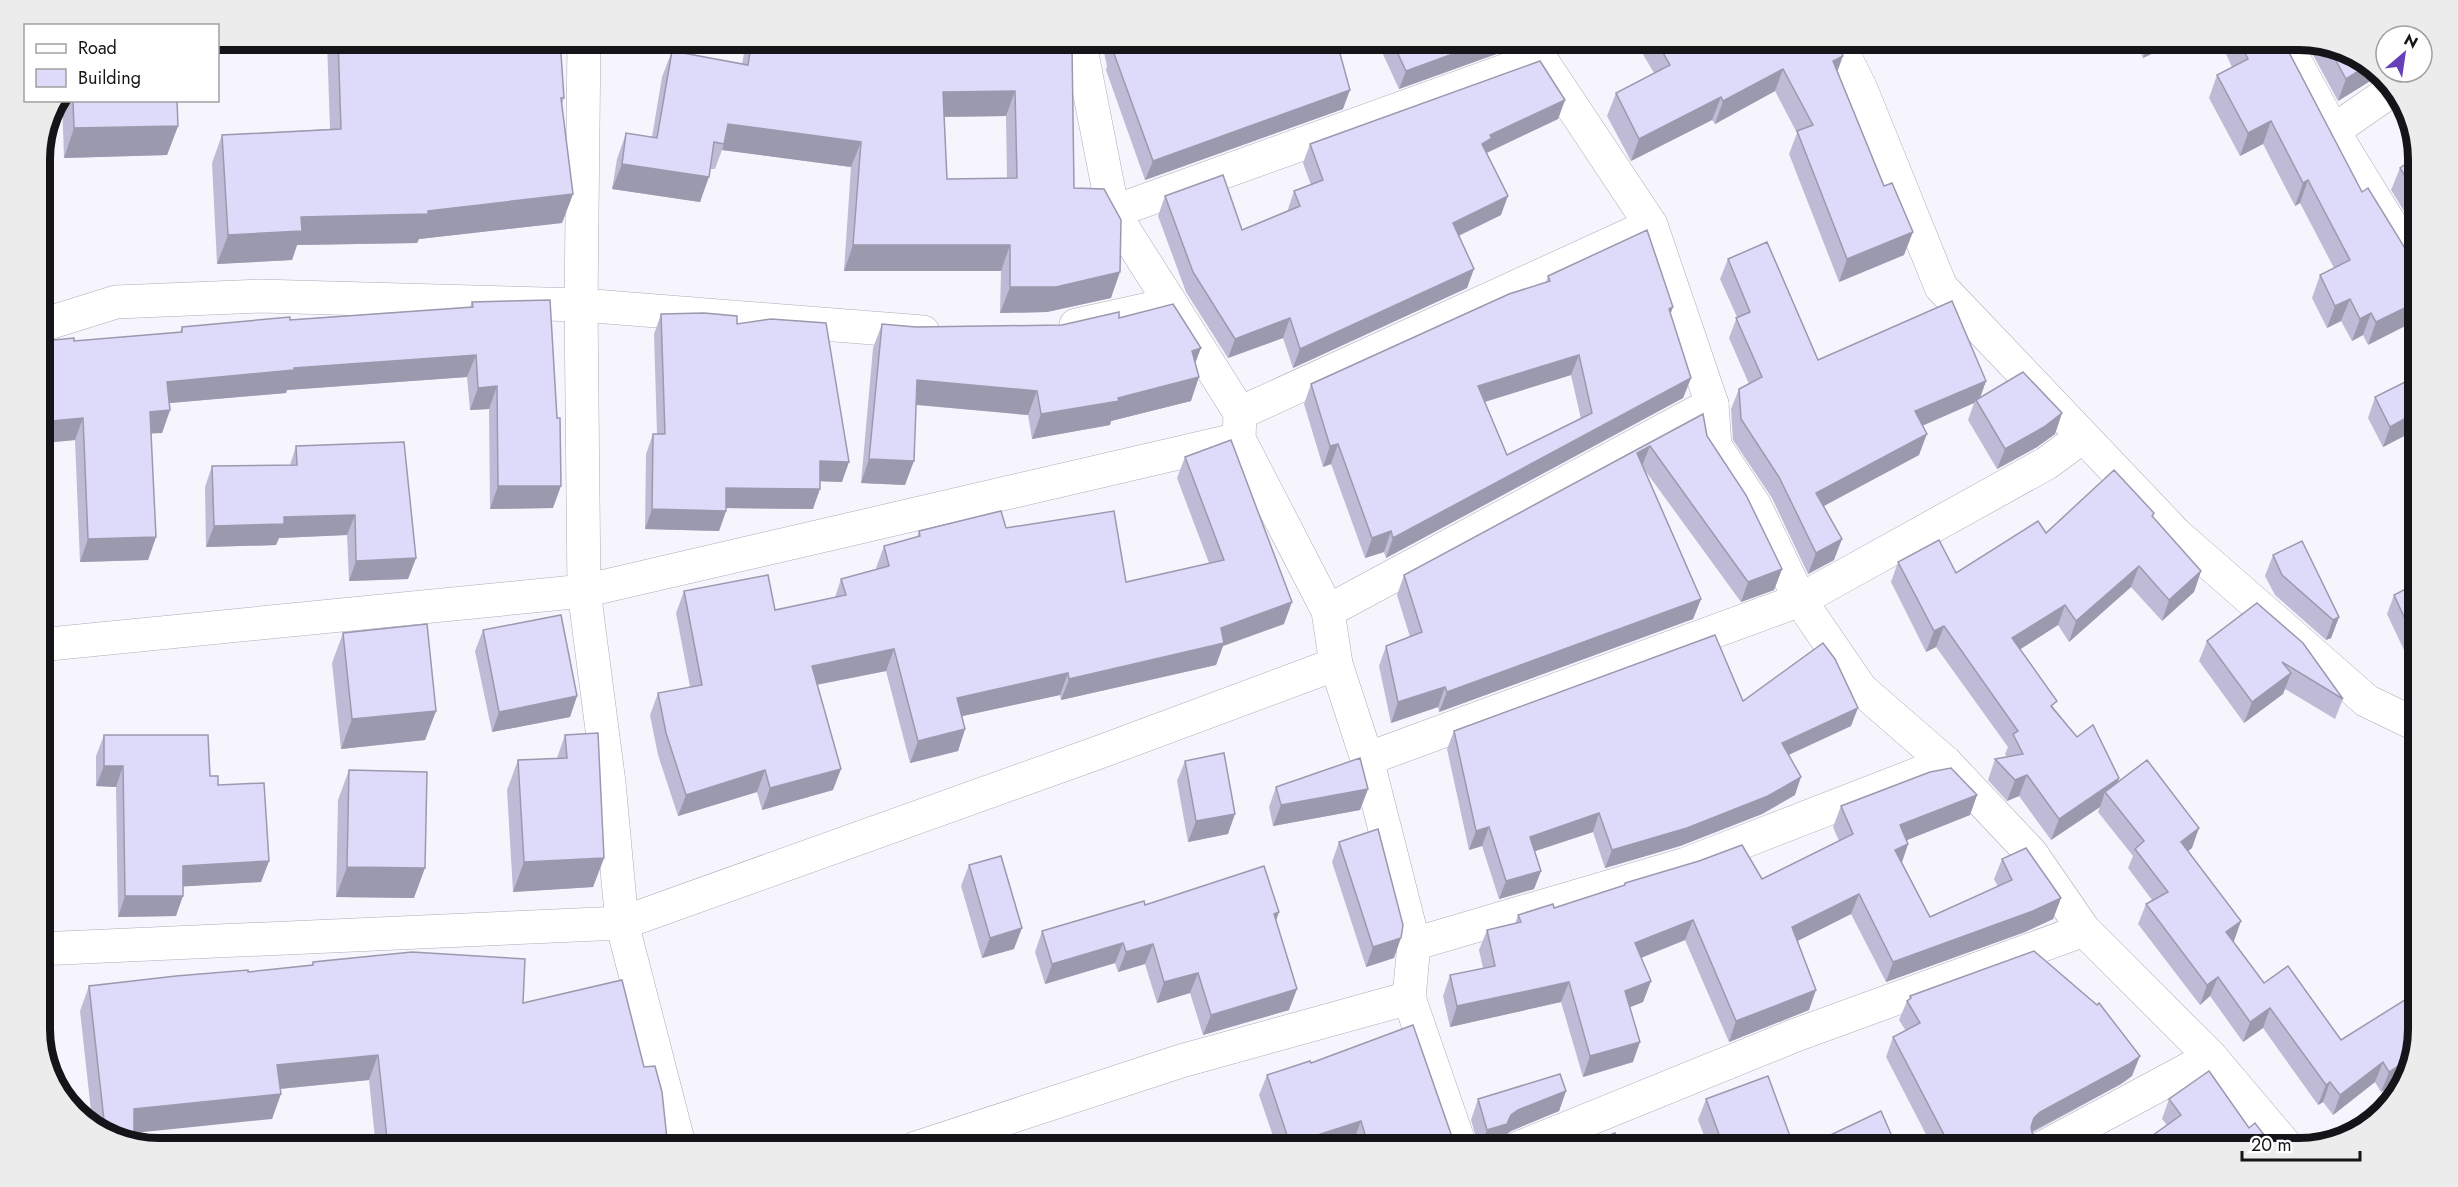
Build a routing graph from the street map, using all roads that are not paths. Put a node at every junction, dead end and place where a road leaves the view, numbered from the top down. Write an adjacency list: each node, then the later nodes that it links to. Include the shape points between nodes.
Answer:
1 (584, 50): 13 (street)
2 (1081, 50): 9 (street)
3 (1530, 50): 9 (street)
4 (1536, 50): 10 (street)
5 (1842, 50): 19 (street, via 1941,287)
6 (2289, 50): 8 (street)
7 (2387, 94): 8 (street)
8 (2333, 131): 11 (street)
9 (1113, 212): 12 (street)
10 (1651, 225): 17 (street); 18 (street)
11 (2408, 253)
12 (1171, 304): 16 (street); 18 (street)
13 (581, 305): 14 (street, via 260,296 116,302); 15 (street, via 907,332); 20 (street)
14 (50, 323)
15 (954, 332)
16 (1049, 332)
17 (1712, 404): 21 (street, via 1714,446 1755,506); 22 (street)
18 (1239, 426): 20 (street); 22 (street)
19 (2082, 437): 21 (street, via 2047,463); 25 (street, via 2177,535 2367,701)
20 (584, 591): 23 (street); 28 (street, via 609,783)
21 (1800, 600): 26 (street); 27 (street, via 1861,689)
22 (1328, 611): 24 (street)
23 (50, 644)
24 (1336, 664): 26 (street); 28 (street)
25 (2408, 721)
26 (1367, 759): 30 (street)
27 (1946, 763): 29 (street, via 2031,853); 30 (street, via 1686,864)
28 (622, 923): 31 (street); 34 (street)
29 (2084, 930): 33 (street); 37 (street, via 1797,1035)
30 (1414, 944): 32 (street)
31 (50, 949)
32 (1409, 998): 35 (street, via 1181,1061); 36 (street)
33 (2211, 1057): 38 (street); 39 (street)
34 (677, 1138)
35 (946, 1138)
36 (1458, 1138)
37 (1543, 1138)
38 (2061, 1138)
39 (2280, 1138)

